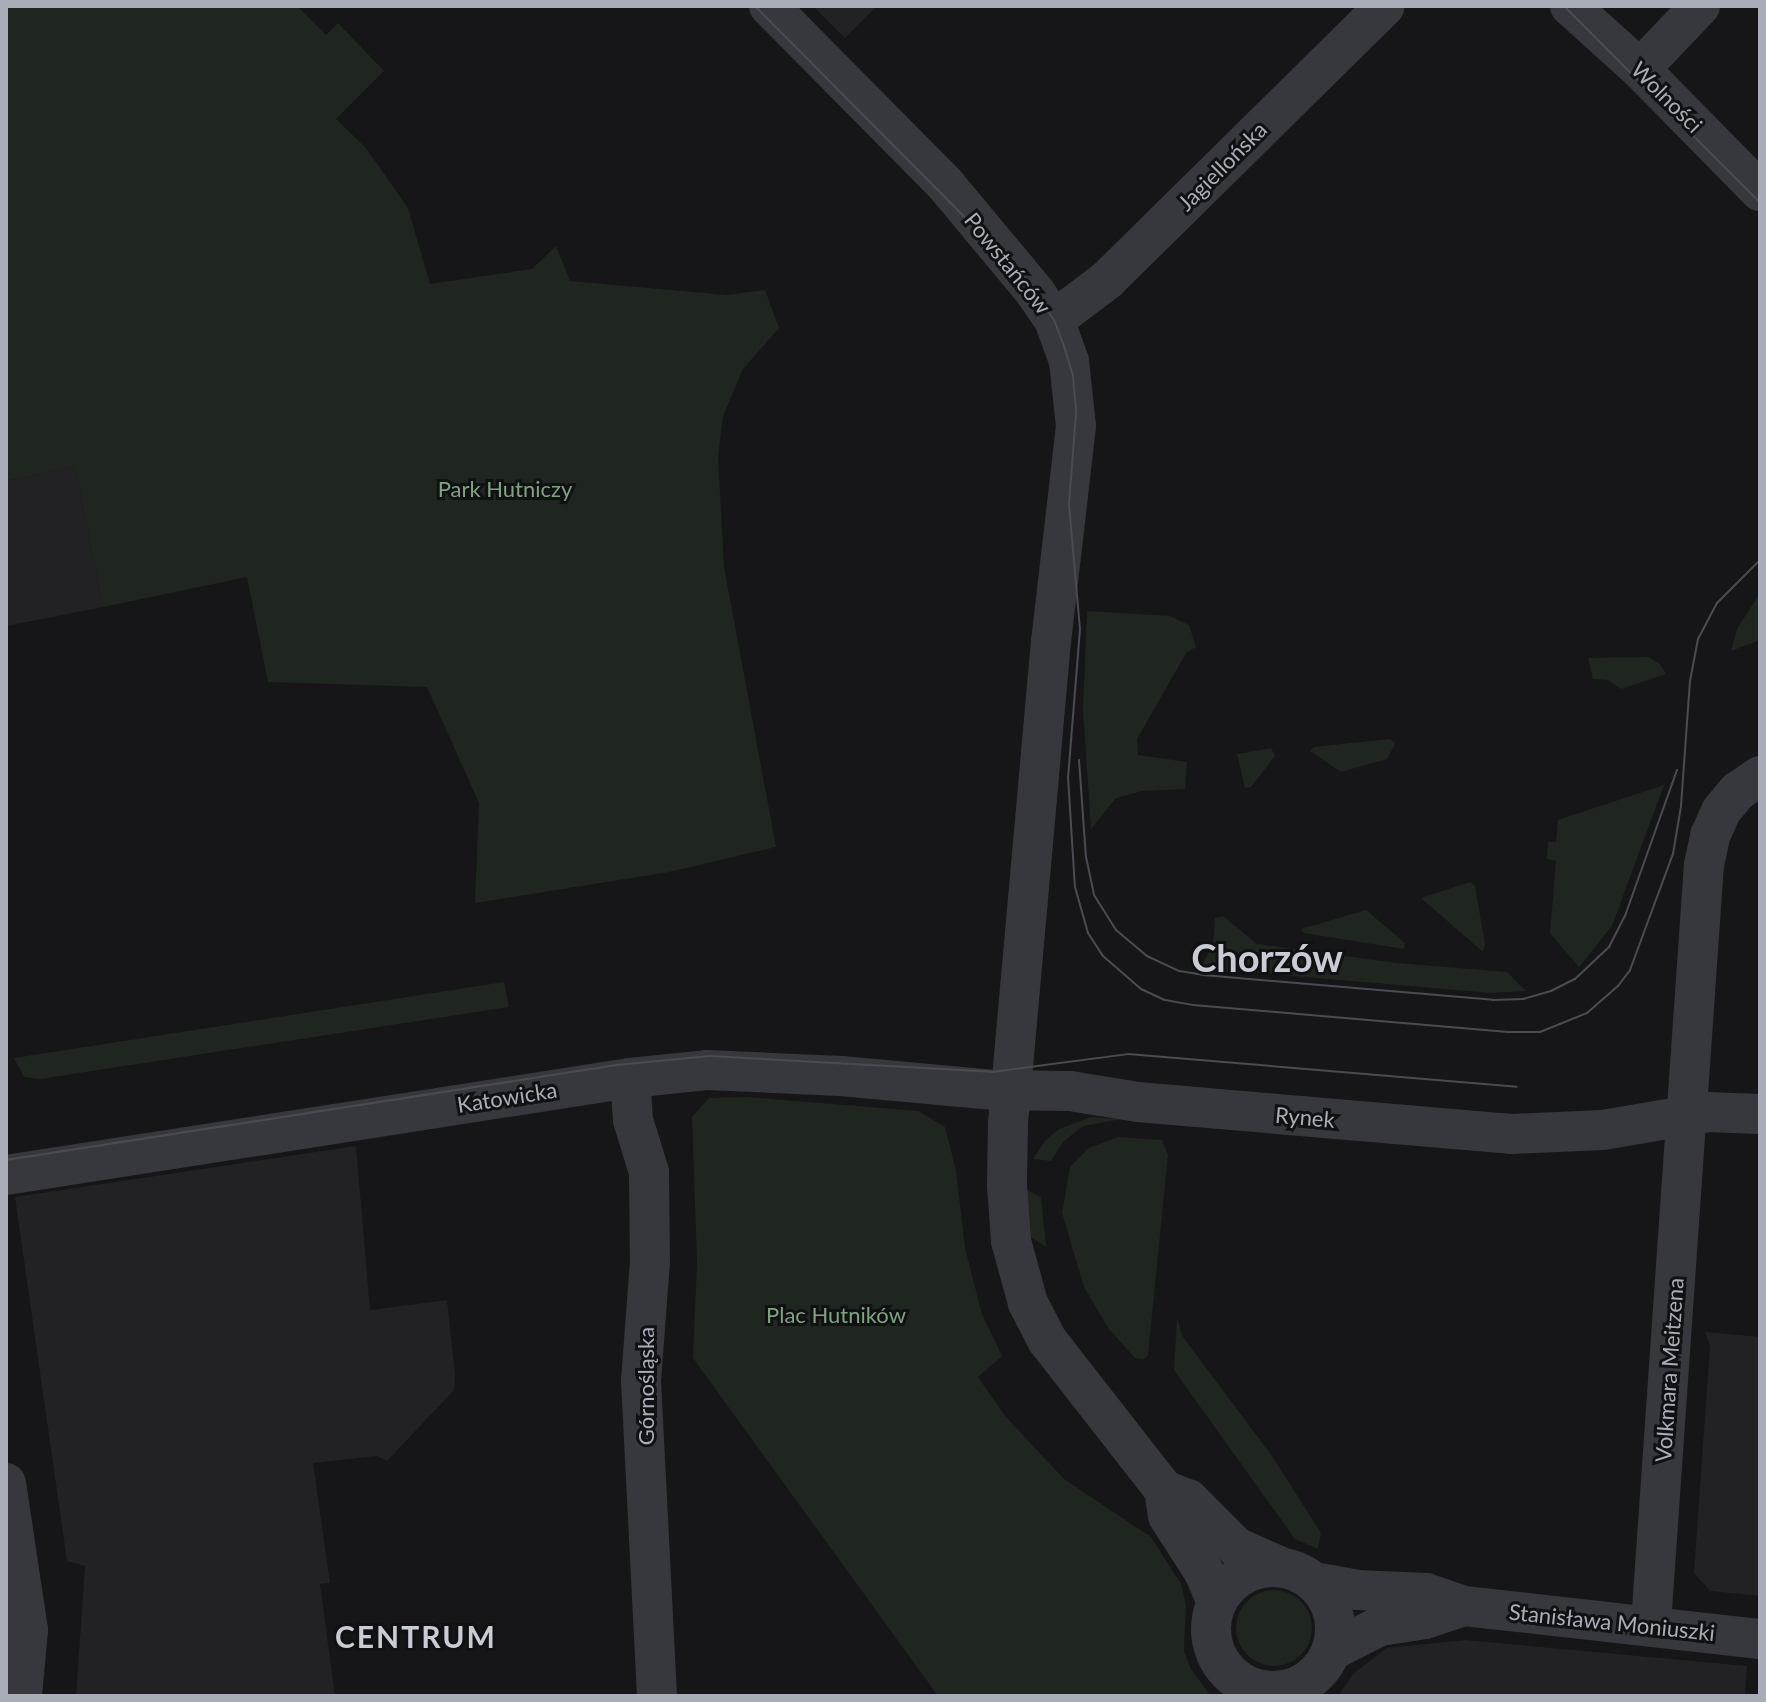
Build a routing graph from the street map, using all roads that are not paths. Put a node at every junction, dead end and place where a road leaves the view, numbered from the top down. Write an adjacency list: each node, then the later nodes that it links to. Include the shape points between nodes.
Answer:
1 (769, 6): 7 (street, Powstańców, via 946,185)
2 (1385, 6): 7 (street, Jagiellońska, via 1107,280)
3 (1570, 6): 5 (street, Wolności)
4 (1700, 6): 5 (street)
5 (1640, 69): 6 (street, Wolności)
6 (1760, 191)
7 (1054, 320): 10 (street, Powstańców, via 1069,361 1076,413)
8 (1760, 776): 12 (street, via 1726,804 1710,836)
9 (630, 1078): 10 (street, Katowicka, via 707,1070 769,1071); 13 (street, Katowicka); 24 (street, Górnośląska, via 633,1120 649,1172 650,1261 641,1380)
10 (1011, 1090): 12 (street, Rynek, via 1070,1091 1138,1102 1511,1134 1603,1130); 15 (street, via 1008,1213 1028,1303 1055,1353)
11 (1760, 1114): 12 (street)
12 (1687, 1116): 19 (street, Volkmara Meitzena)
13 (6, 1175)
14 (6, 1483): 23 (street, via 28,1630)
15 (1164, 1490): 16 (street, via 1188,1499 1236,1547); 17 (street, via 1168,1516)
16 (1297, 1574): 17 (street, via 1248,1572); 18 (street, via 1358,1590 1426,1593); 21 (street, via 1325,1594 1334,1621)
17 (1217, 1602): 22 (street, via 1212,1620 1215,1651)
18 (1464, 1606): 19 (street, Stanisława Moniuszki); 21 (street, via 1380,1626)
19 (1651, 1624): 20 (street, Stanisława Moniuszki)
20 (1760, 1639)
21 (1318, 1673): 22 (street, via 1277,1691)
22 (1247, 1690)
23 (22, 1696)
24 (657, 1696)

